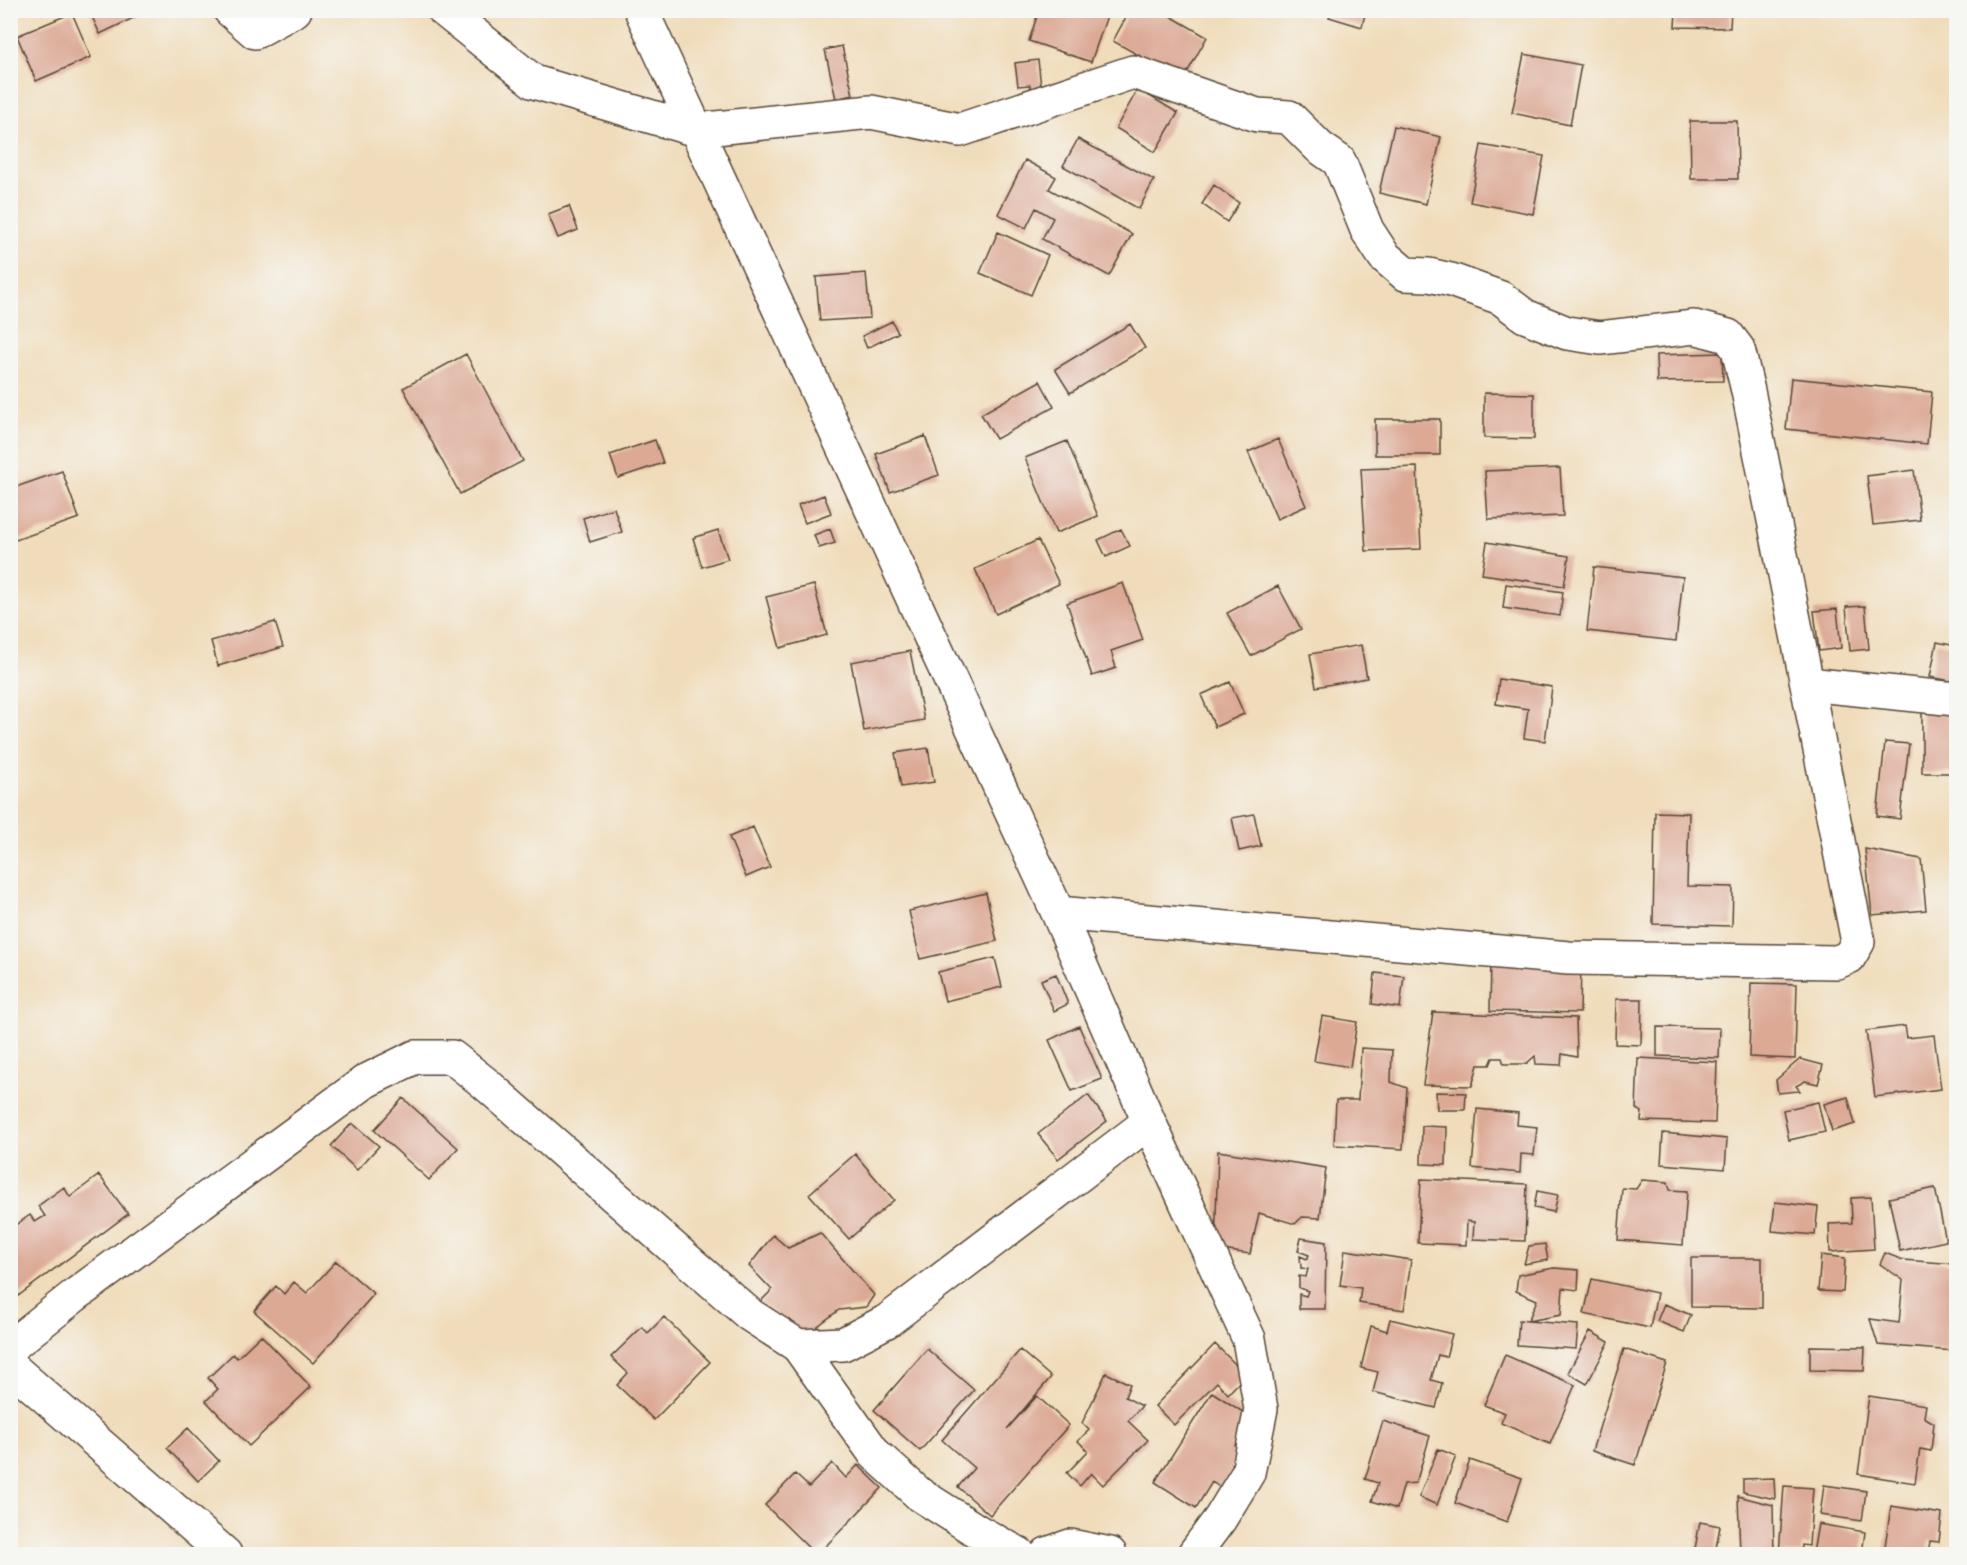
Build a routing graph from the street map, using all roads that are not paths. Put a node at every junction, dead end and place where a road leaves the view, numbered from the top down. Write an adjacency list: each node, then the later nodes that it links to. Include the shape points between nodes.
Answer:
1 (230, 10): 2 (street, via 255,32)
2 (295, 10)
3 (444, 10): 5 (street, via 534,82)
4 (641, 10): 5 (street)
5 (696, 130): 6 (street, via 871,112 960,130 1133,72 1257,115 1289,117 1339,161 1367,230 1384,256 1405,274 1451,280 1501,298 1525,316 1567,333 1600,338 1694,327 1728,336 1738,350 1748,391); 8 (street)
6 (1807, 684): 7 (street); 8 (street, via 1858,942 1849,957 1837,962 1569,958)
7 (1956, 699)
8 (1058, 913): 9 (street)
9 (1149, 1122): 10 (street, via 887,1321 843,1344); 17 (street, via 1249,1339 1261,1408 1248,1473)
10 (798, 1346): 11 (street, via 750,1315 452,1057 415,1057 366,1081); 15 (street, via 875,1454 919,1494)
11 (10, 1347)
12 (10, 1366): 14 (street)
13 (1059, 1552): 16 (street)
14 (225, 1554)
15 (1019, 1554)
16 (1110, 1554)
17 (1194, 1554)

